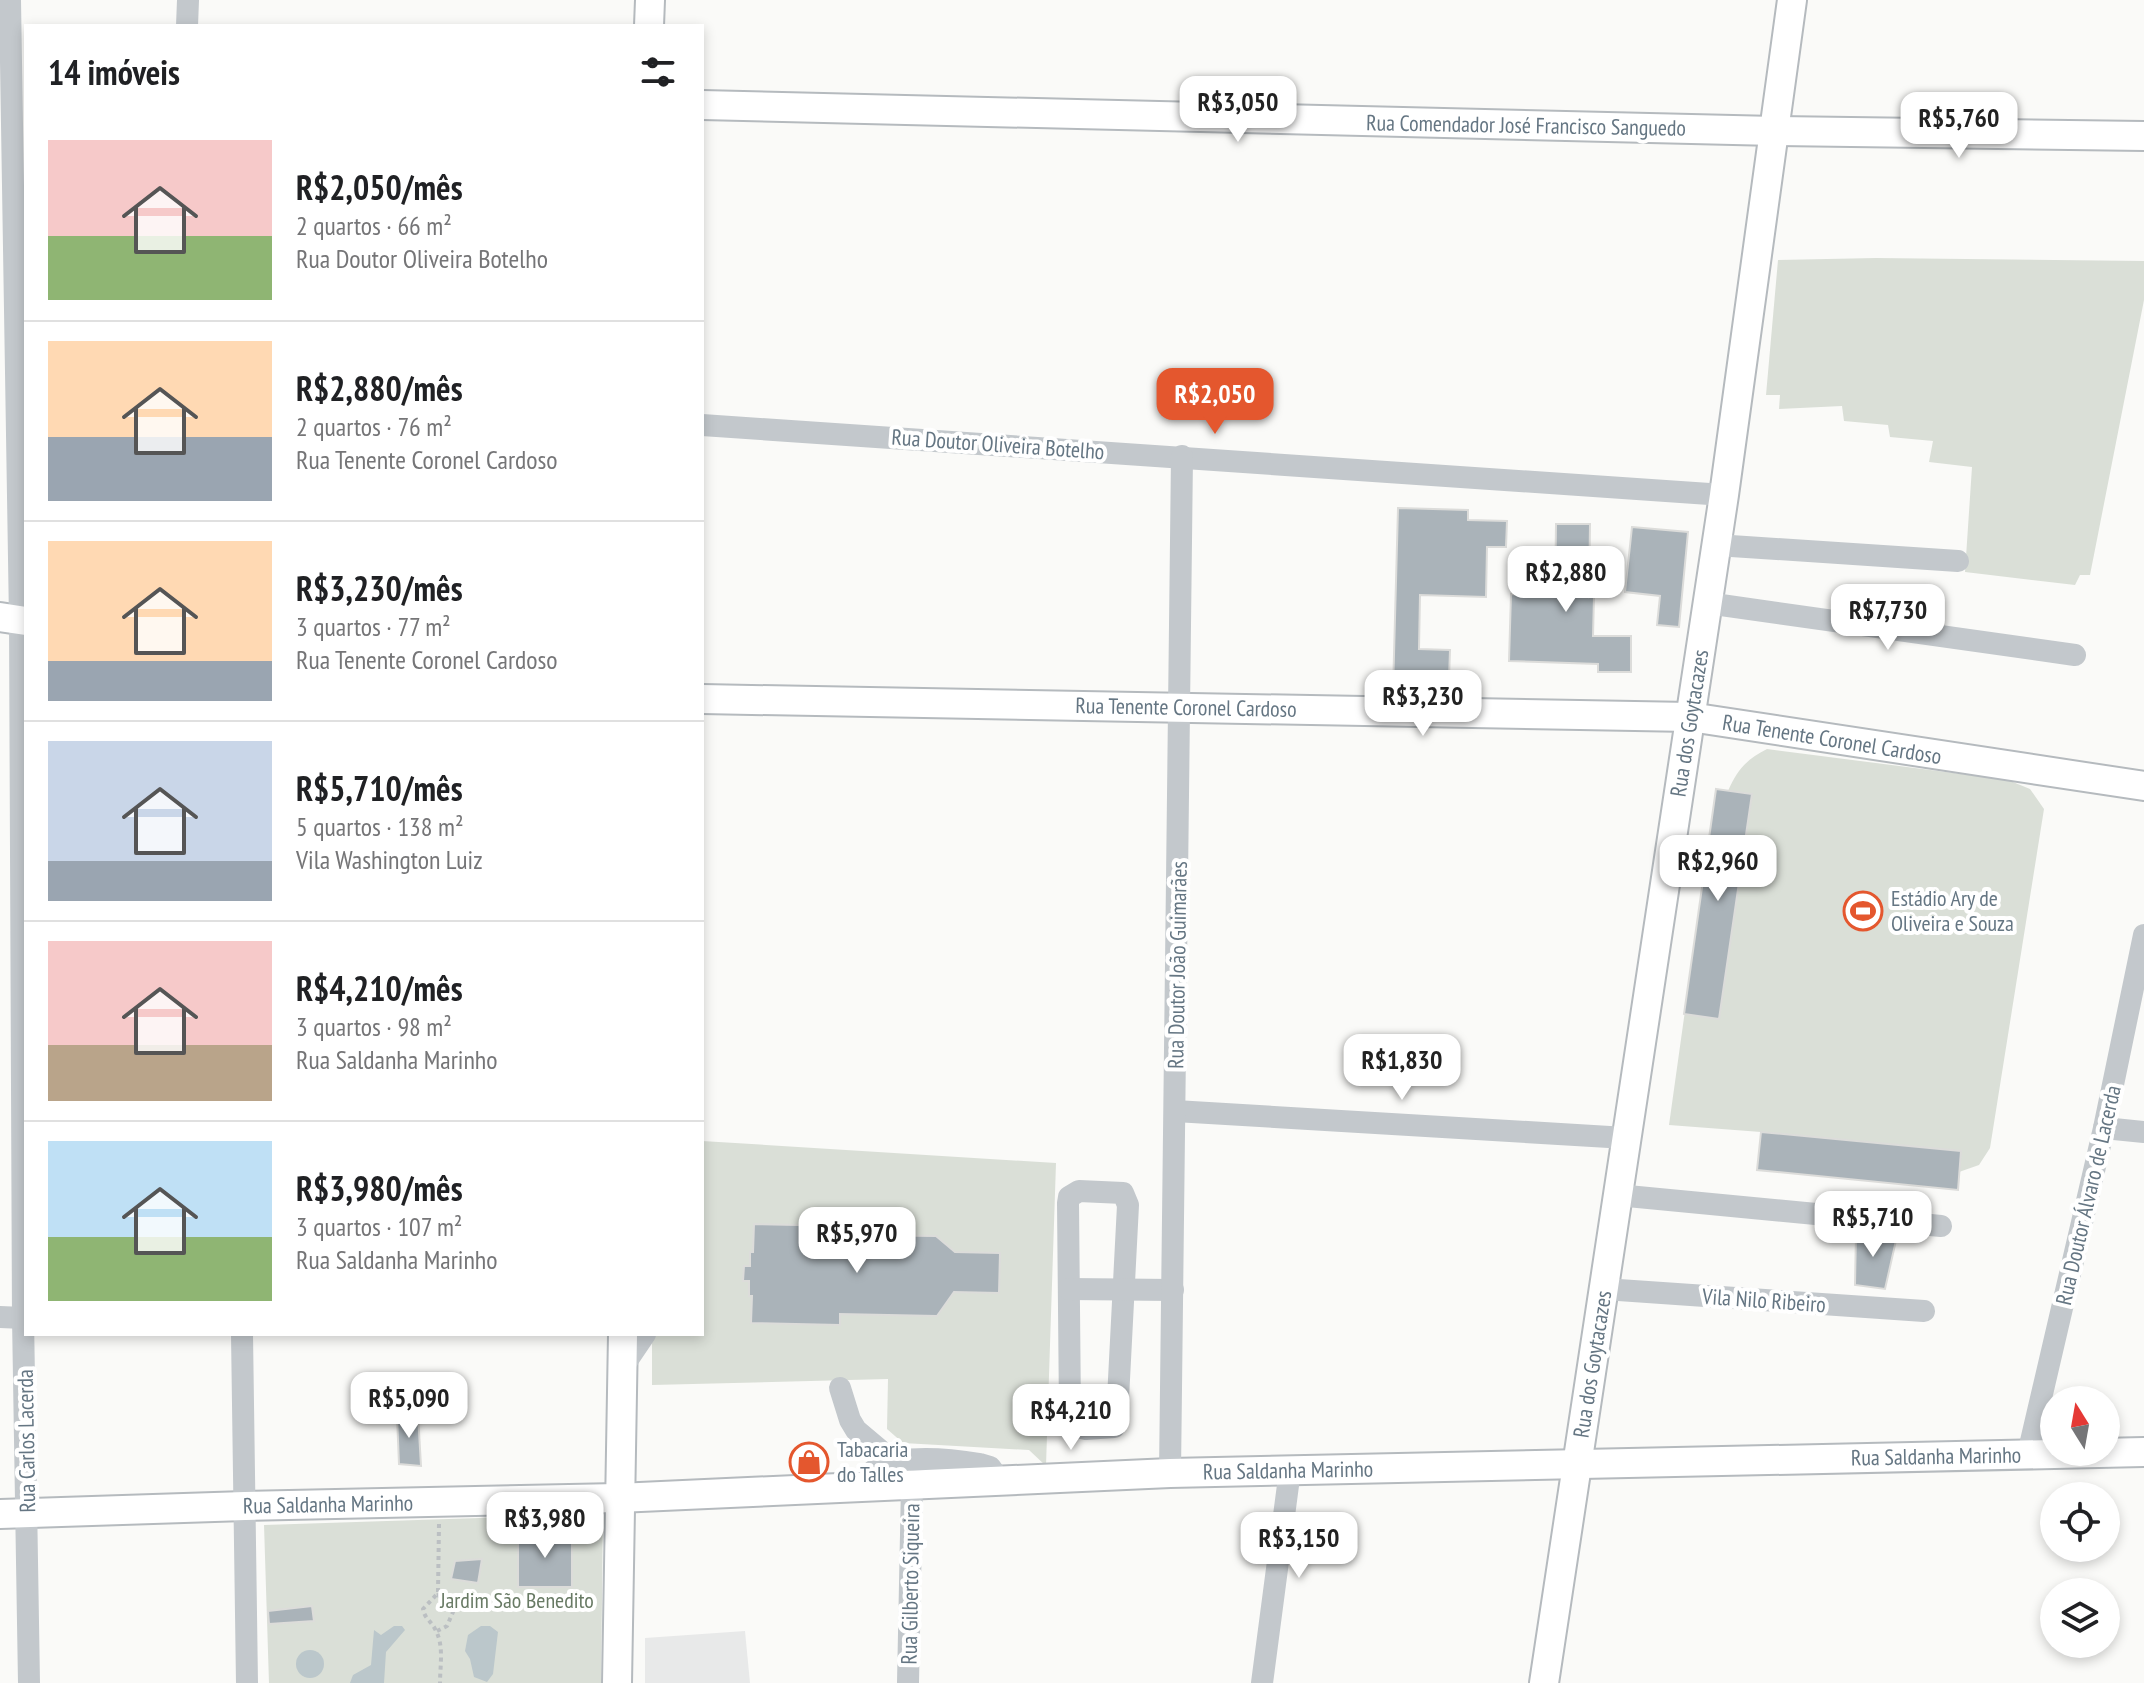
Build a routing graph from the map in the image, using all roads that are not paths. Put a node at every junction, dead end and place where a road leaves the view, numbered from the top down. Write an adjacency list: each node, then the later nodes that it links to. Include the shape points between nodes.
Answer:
1 (10, 0): 7 (street, Rua Carlos Lacerda)
2 (188, 0): 5 (street)
3 (650, 0): 6 (main road)
4 (1792, 0): 9 (main road, Rua dos Goytacazes)
5 (187, 24)
6 (649, 24)
7 (19, 64): 11 (street, Rua Carlos Lacerda)
8 (704, 105): 9 (main road, Rua Comendador José Francisco Sanguedo)
9 (1775, 131): 10 (main road, Rua Comendador José Francisco Sanguedo); 14 (main road, Rua dos Goytacazes)
10 (2144, 136)
11 (13, 373): 18 (street, Rua Carlos Lacerda)
12 (704, 425): 13 (street, Rua Doutor Oliveira Botelho)
13 (1182, 456): 14 (street, Rua Doutor Oliveira Botelho); 21 (street, Rua Doutor João Guimarães)
14 (1724, 495): 15 (main road, Rua dos Goytacazes)
15 (1716, 545): 16 (street); 17 (main road, Rua dos Goytacazes)
16 (1958, 561)
17 (1707, 603): 19 (street); 22 (main road, Rua dos Goytacazes)
18 (15, 619): 25 (street, Rua Carlos Lacerda)
19 (2075, 655)
20 (704, 699): 21 (main road, Rua Tenente Coronel Cardoso)
21 (1180, 706): 22 (main road, Rua Tenente Coronel Cardoso); 26 (street, Rua Doutor João Guimarães)
22 (1690, 717): 23 (main road, Rua Tenente Coronel Cardoso); 29 (main road, Rua dos Goytacazes)
23 (2144, 786)
24 (2144, 935): 27 (street, Rua Doutor Álvaro de Lacerda)
25 (16, 1065): 37 (street, Rua Carlos Lacerda)
26 (1175, 1111): 29 (street); 35 (street, Rua Doutor João Guimarães)
27 (2104, 1128): 28 (street); 44 (street, Rua Doutor Álvaro de Lacerda)
28 (2144, 1132)
29 (1626, 1138): 30 (main road, Rua dos Goytacazes)
30 (1617, 1195): 31 (street); 33 (main road, Rua dos Goytacazes)
31 (1941, 1226)
32 (1069, 1289): 34 (street); 34 (street, via 1069,1197 1079,1191 1117,1192 1127,1198); 34 (street, via 1070,1413 1078,1427 1086,1429 1116,1424)
33 (1604, 1289): 36 (street, Vila Nilo Ribeiro); 46 (main road, Rua dos Goytacazes)
34 (1122, 1290): 35 (street)
35 (1173, 1290): 48 (street, Rua Doutor João Guimarães)
36 (1924, 1311)
37 (11, 1318): 54 (street, Rua Carlos Lacerda)
38 (242, 1336): 53 (street)
39 (623, 1336): 41 (main road)
40 (644, 1336): 41 (street)
41 (622, 1368): 52 (main road)
42 (840, 1388): 45 (street, via 856,1430)
43 (2144, 1452): 44 (main road, Rua Saldanha Marinho)
44 (2028, 1454): 46 (main road, Rua Saldanha Marinho)
45 (894, 1462): 49 (street, via 980,1464 990,1467); 51 (street, via 869,1472)
46 (1577, 1464): 47 (main road, Rua Saldanha Marinho); 60 (main road, Rua dos Goytacazes)
47 (1290, 1470): 48 (main road, Rua Saldanha Marinho); 59 (street)
48 (1170, 1473): 49 (main road, Rua Saldanha Marinho)
49 (1000, 1481): 50 (main road, Rua Saldanha Marinho)
50 (912, 1485): 51 (main road, Rua Saldanha Marinho); 58 (street, Rua Gilberto Siqueira)
51 (861, 1488): 52 (main road, Rua Saldanha Marinho)
52 (618, 1498): 53 (main road, Rua Saldanha Marinho); 57 (main road)
53 (245, 1506): 54 (main road, Rua Saldanha Marinho); 56 (street)
54 (14, 1514): 55 (street, Rua Carlos Lacerda)
55 (29, 1683)
56 (247, 1683)
57 (617, 1683)
58 (908, 1683)
59 (1262, 1683)
60 (1544, 1683)

